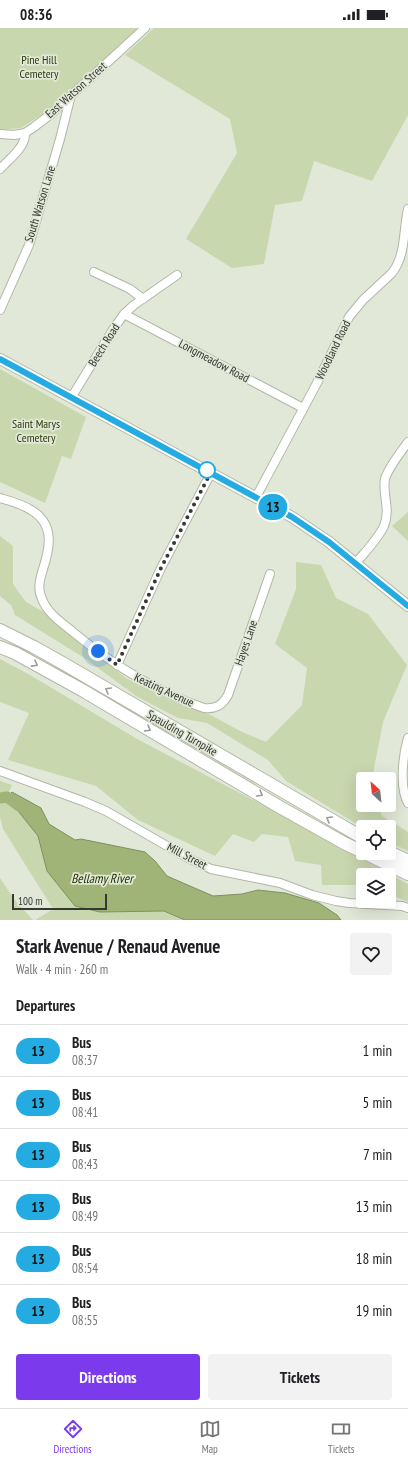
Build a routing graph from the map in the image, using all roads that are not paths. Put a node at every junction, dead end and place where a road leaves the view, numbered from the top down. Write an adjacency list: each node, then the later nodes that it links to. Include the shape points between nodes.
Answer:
1 (145, 28): 2 (street, East Watson Street)
2 (71, 95): 3 (street, East Watson Street); 10 (street, South Watson Lane, via 29,245)
3 (25, 133): 4 (street); 5 (street, via 23,144)
4 (0, 134)
5 (0, 169)
6 (408, 209): 14 (street, Woodland Road, via 402,252 396,268 354,310)
7 (94, 272): 9 (street, via 130,289)
8 (177, 275): 9 (street, Beech Road)
9 (143, 299): 11 (street, Beech Road)
10 (0, 310)
11 (124, 314): 13 (street, Beech Road); 14 (street, Longmeadow Road)
12 (0, 359): 13 (main road)
13 (71, 398): 16 (main road)
14 (303, 408): 17 (street, Woodland Road)
15 (408, 442): 19 (street, via 387,474 387,510 384,525)
16 (211, 472): 17 (main road); 26 (street, via 161,568)
17 (256, 497): 19 (main road, via 311,529)
18 (4, 499): 26 (street, Keating Avenue, via 36,513 48,531 48,552 39,590 44,605 54,616)
19 (356, 563): 21 (main road)
20 (270, 574): 27 (street, Hayes Lane, via 228,695 222,704)
21 (408, 606)
22 (0, 621): 25 (highway)
23 (0, 630): 25 (highway, Spaulding Turnpike)
24 (0, 647): 32 (highway, Spaulding Turnpike, one-way to 32, via 82,690)
25 (34, 647): 31 (highway, Spaulding Turnpike, one-way to 25)
26 (117, 665): 27 (street, Keating Avenue, via 145,683 198,706)
27 (215, 708)
28 (408, 738): 30 (street, via 403,775 404,794)
29 (0, 771): 37 (street, Mill Street, via 106,811 211,869 280,883 336,901)
30 (408, 803)
31 (356, 834)
32 (356, 849)
33 (396, 855): 35 (highway)
34 (379, 860): 36 (highway, Spaulding Turnpike)
35 (408, 861)
36 (408, 874)
37 (408, 908)

